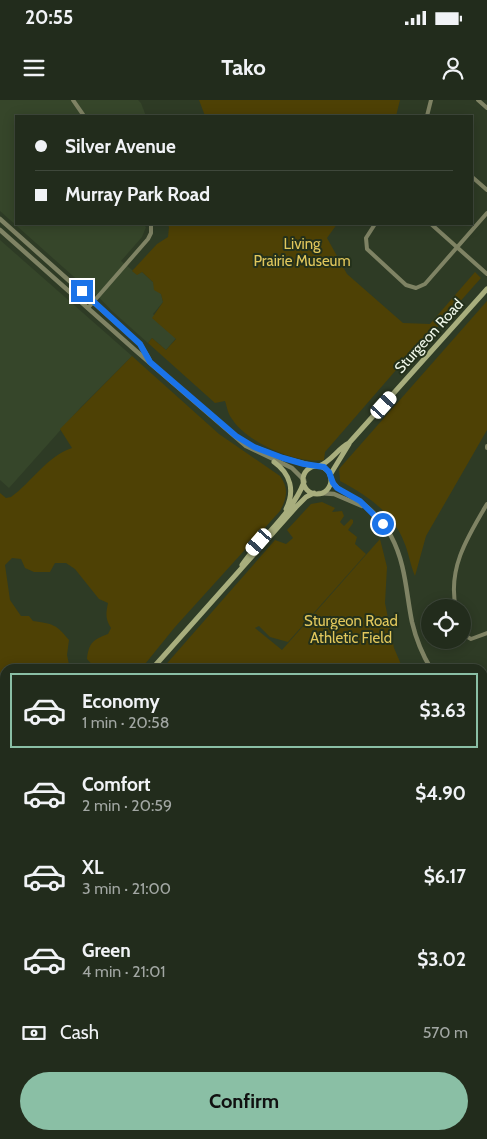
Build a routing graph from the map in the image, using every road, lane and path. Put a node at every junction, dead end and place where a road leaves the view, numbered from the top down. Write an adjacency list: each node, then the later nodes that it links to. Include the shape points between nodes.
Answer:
1 (73, 100): 5 (street)
2 (431, 100): 6 (street)
3 (478, 100): 4 (street)
4 (487, 108)
5 (83, 115)
6 (427, 115)
7 (473, 178): 8 (street)
8 (487, 190)
9 (487, 213): 15 (street)
10 (0, 219): 18 (street)
11 (151, 225): 18 (street, via 148,239)
12 (374, 225): 15 (street, via 366,238 366,249 412,288 422,286)
13 (431, 225): 15 (street)
14 (0, 230): 19 (street)
15 (457, 248): 16 (street)
16 (487, 274)
17 (487, 289): 22 (main road, Sturgeon Road)
18 (94, 302): 19 (street); 20 (street, via 140,344)
19 (88, 308): 20 (street)
20 (150, 362): 21 (street)
21 (236, 436): 23 (street); 25 (street, via 277,456)
22 (349, 443): 25 (main road, Sturgeon Road, via 328,462); 26 (main road, Sturgeon Road)
23 (266, 456): 24 (street); 27 (street, via 292,468)
24 (274, 462): 31 (main road, via 284,470 291,484 291,495)
25 (317, 466): 26 (main road, via 326,469); 27 (main road, via 307,471)
26 (330, 477): 28 (main road, via 328,488); 30 (street, via 338,489)
27 (304, 481): 28 (main road, via 308,489); 31 (main road, via 296,499)
28 (317, 493): 30 (street, via 334,494); 32 (main road, via 300,503)
29 (487, 504): 33 (street, via 458,560)
30 (370, 510): 37 (street, via 387,530 399,554 415,631)
31 (282, 516): 32 (main road)
32 (234, 576): 36 (main road)
33 (455, 599)
34 (487, 634): 35 (street)
35 (471, 639)
36 (156, 664)
37 (428, 664)

